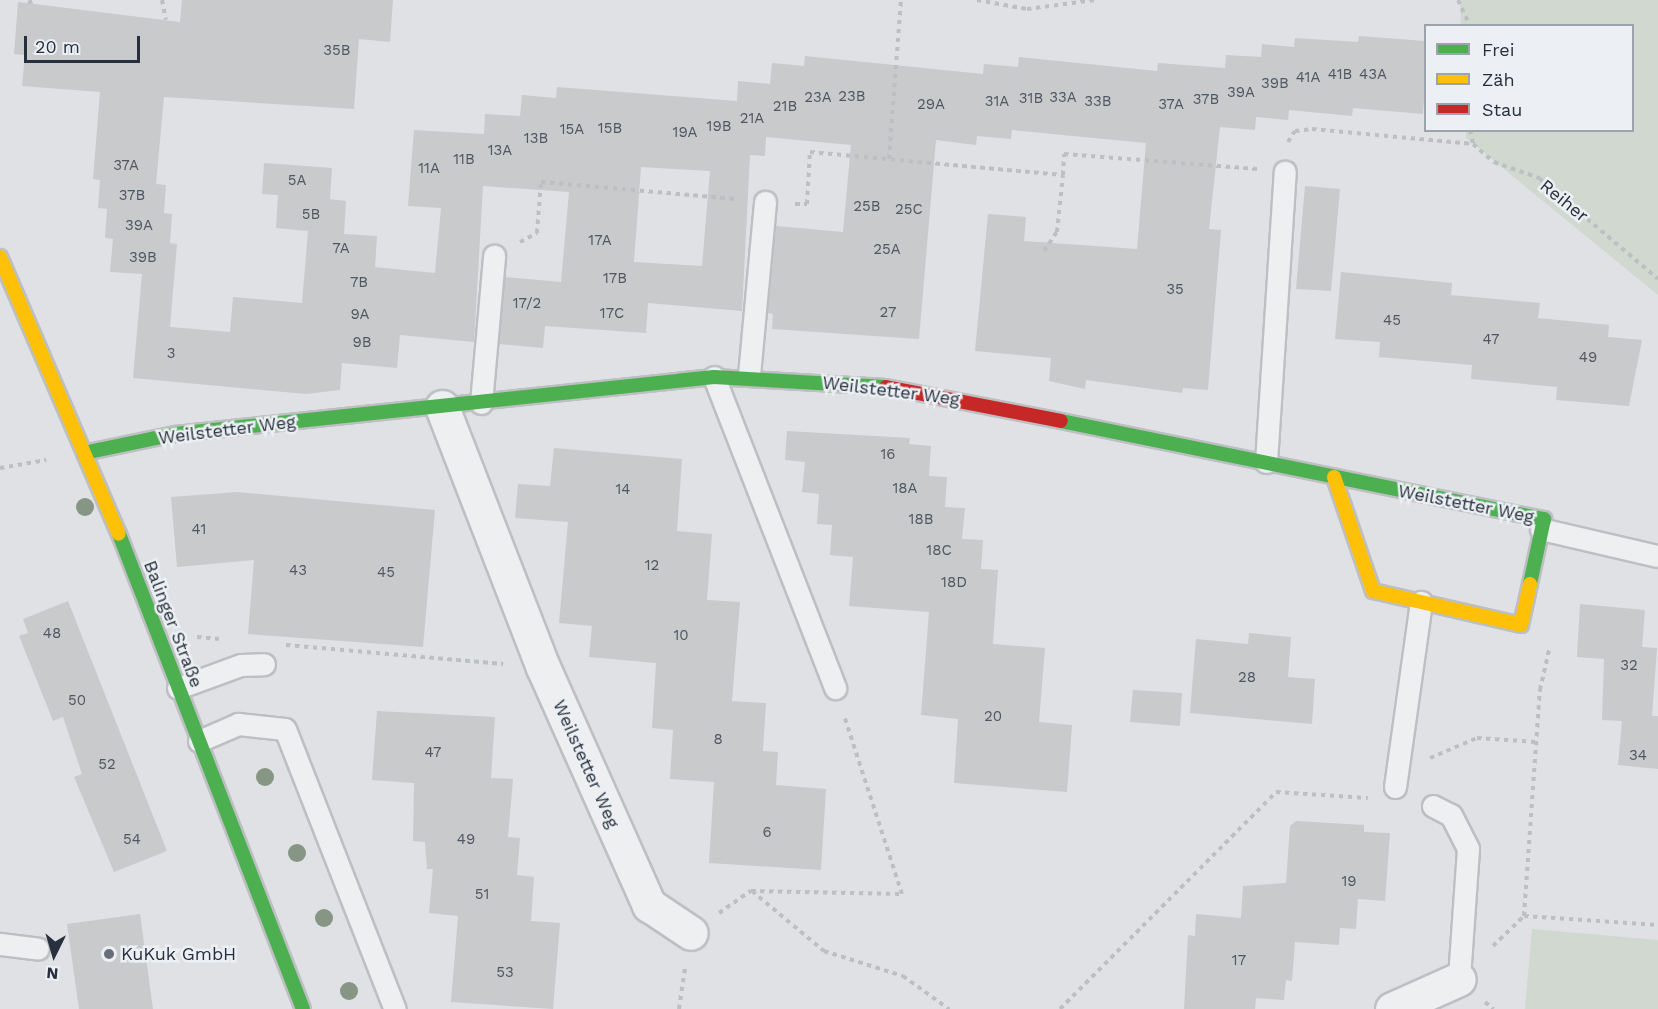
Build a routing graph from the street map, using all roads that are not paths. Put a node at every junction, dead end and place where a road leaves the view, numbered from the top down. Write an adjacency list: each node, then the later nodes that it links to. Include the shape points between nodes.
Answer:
1 (1285, 172): 10 (lane)
2 (765, 202): 5 (lane)
3 (494, 256): 7 (lane)
4 (0, 257): 9 (street, Balinger Straße)
5 (749, 375): 6 (street, Weilstetter Weg); 10 (street, Weilstetter Weg, via 897,388)
6 (714, 377): 7 (street, Weilstetter Weg); 17 (lane)
7 (481, 403): 8 (street, Weilstetter Weg)
8 (442, 407): 9 (street, Weilstetter Weg, via 175,434); 21 (street, Weilstetter Weg, via 543,667 649,905)
9 (84, 453): 16 (street, Balinger Straße)
10 (1266, 462): 11 (street, Weilstetter Weg)
11 (1334, 477): 12 (street, Weilstetter Weg, via 1544,519); 14 (street, Weilstetter Weg, via 1373,591)
12 (1541, 529): 13 (lane); 14 (street, Weilstetter Weg, via 1521,625)
13 (1657, 556)
14 (1421, 602): 19 (lane)
15 (264, 664): 16 (lane, via 241,665)
16 (178, 688): 18 (street, Balinger Straße)
17 (835, 688)
18 (199, 741): 25 (street, Balinger Straße); 26 (lane, via 238,724 285,729)
19 (1395, 787)
20 (1433, 806): 24 (lane, via 1451,815 1468,849)
21 (691, 933)
22 (0, 944): 23 (lane)
23 (38, 949)
24 (1459, 979): 27 (street)
25 (303, 1009)
26 (395, 1009)
27 (1392, 1009)

